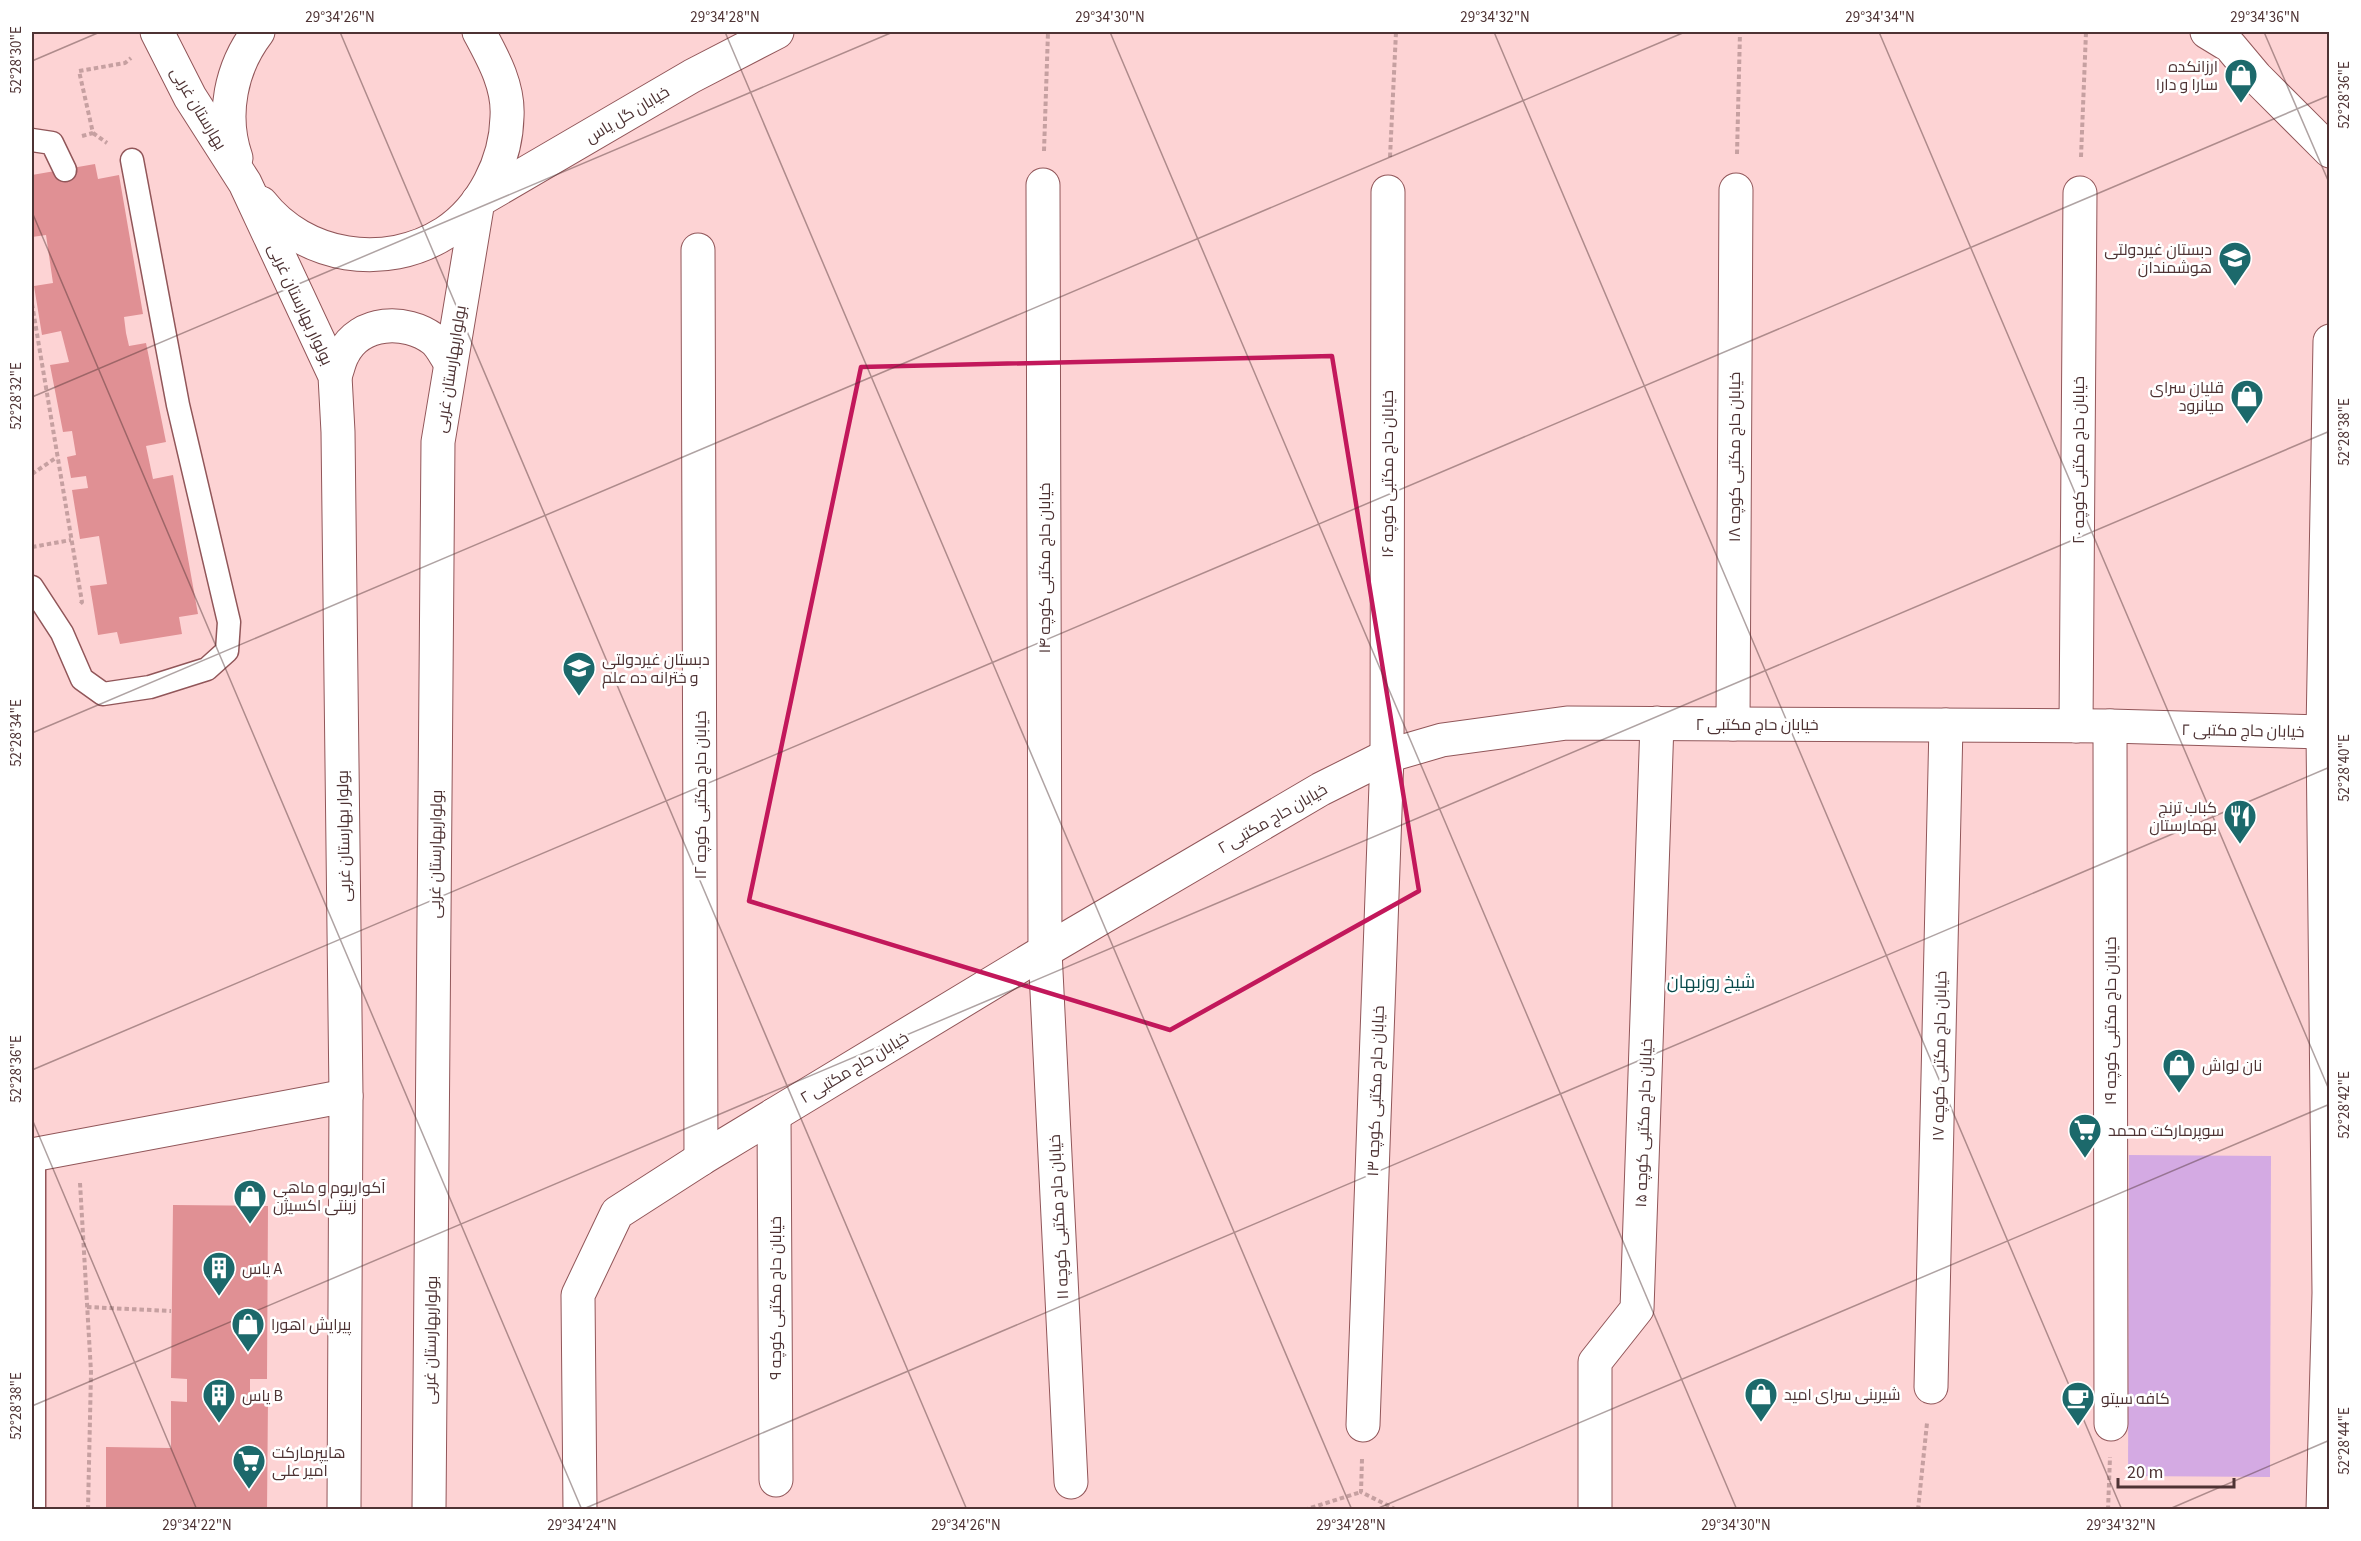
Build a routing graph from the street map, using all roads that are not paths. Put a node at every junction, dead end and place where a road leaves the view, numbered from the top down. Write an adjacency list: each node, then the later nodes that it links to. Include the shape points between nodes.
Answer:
1 (157, 32): 10 (street, بهارستان غربی, via 190,97)
2 (258, 32): 10 (street, via 244,50 230,93 230,140)
3 (479, 32): 15 (street, via 499,70 508,115 501,161)
4 (777, 32): 15 (street, خیابان گل یاس, via 692,76)
5 (2207, 32): 7 (street, via 2230,46)
6 (32, 140): 9 (lane, via 52,143)
7 (2330, 151)
8 (132, 160): 20 (lane, via 178,405 230,622 227,651 207,669 150,687 103,694 82,679 62,633)
9 (65, 170)
10 (245, 183): 15 (street, via 274,219 312,245 357,255 403,252 445,232); 19 (street, بولوار بهارستان غربی)
11 (1043, 185): 28 (street, خیابان حاج مکتبی کوچه ۱۴)
12 (1736, 190): 22 (street, خیابان حاج مکتبی کوچه ۱۸)
13 (1388, 192): 27 (street, خیابان حاج مکتبی کوچه ۱۶)
14 (2080, 194): 24 (street, خیابان حاج مکتبی کوچه ۲۰)
15 (478, 201): 18 (street, بولواربهارستان غربی)
16 (698, 250): 32 (street, خیابان حاج مکتبی کوچه ۱۲)
17 (2330, 341): 26 (street)
18 (450, 362): 19 (street, via 435,340 412,327 386,324 362,333 344,352); 40 (street, بولواربهارستان غربی, via 438,442)
19 (335, 376): 29 (street, بولوار بهارستان غربی)
20 (32, 586)
21 (1657, 723): 22 (street, خیابان حاج مکتبی ۲); 27 (street, خیابان حاج مکتبی ۲, via 1567,723 1442,741); 42 (street, خیابان حاج مکتبی کوچه ۱۵, via 1637,1309 1595,1362)
22 (1733, 724): 23 (street, خیابان حاج مکتبی ۲)
23 (1946, 725): 24 (street, خیابان حاج مکتبی ۲); 33 (street, خیابان حاج مکتبی کوچه ۱۷)
24 (2076, 726): 25 (street, خیابان حاج مکتبی ۲)
25 (2110, 726): 26 (street, خیابان حاج مکتبی ۲); 34 (street, خیابان حاج مکتبی کوچه ۱۹)
26 (2323, 732): 43 (street, via 2330,1293)
27 (1387, 756): 28 (street, خیابان حاج مکتبی ۲, via 1321,789); 35 (street, خیابان حاج مکتبی کوچه ۱۳)
28 (1045, 951): 30 (street, خیابان حاج مکتبی ۲); 37 (street, خیابان حاج مکتبی کوچه ۱۱)
29 (346, 1096): 31 (street); 39 (street, بولوار بهارستان غربی)
30 (774, 1115): 32 (street, خیابان حاج مکتبی ۲); 36 (street, خیابان حاج مکتبی کوچه ۹)
31 (33, 1155): 38 (lane)
32 (702, 1160): 41 (street, خیابان حاج مکتبی ۲, via 617,1214 578,1295)
33 (1931, 1387)
34 (2111, 1424)
35 (1363, 1425)
36 (776, 1480)
37 (1071, 1482)
38 (34, 1509)
39 (344, 1509)
40 (429, 1509)
41 (580, 1509)
42 (1595, 1509)
43 (2323, 1509)

